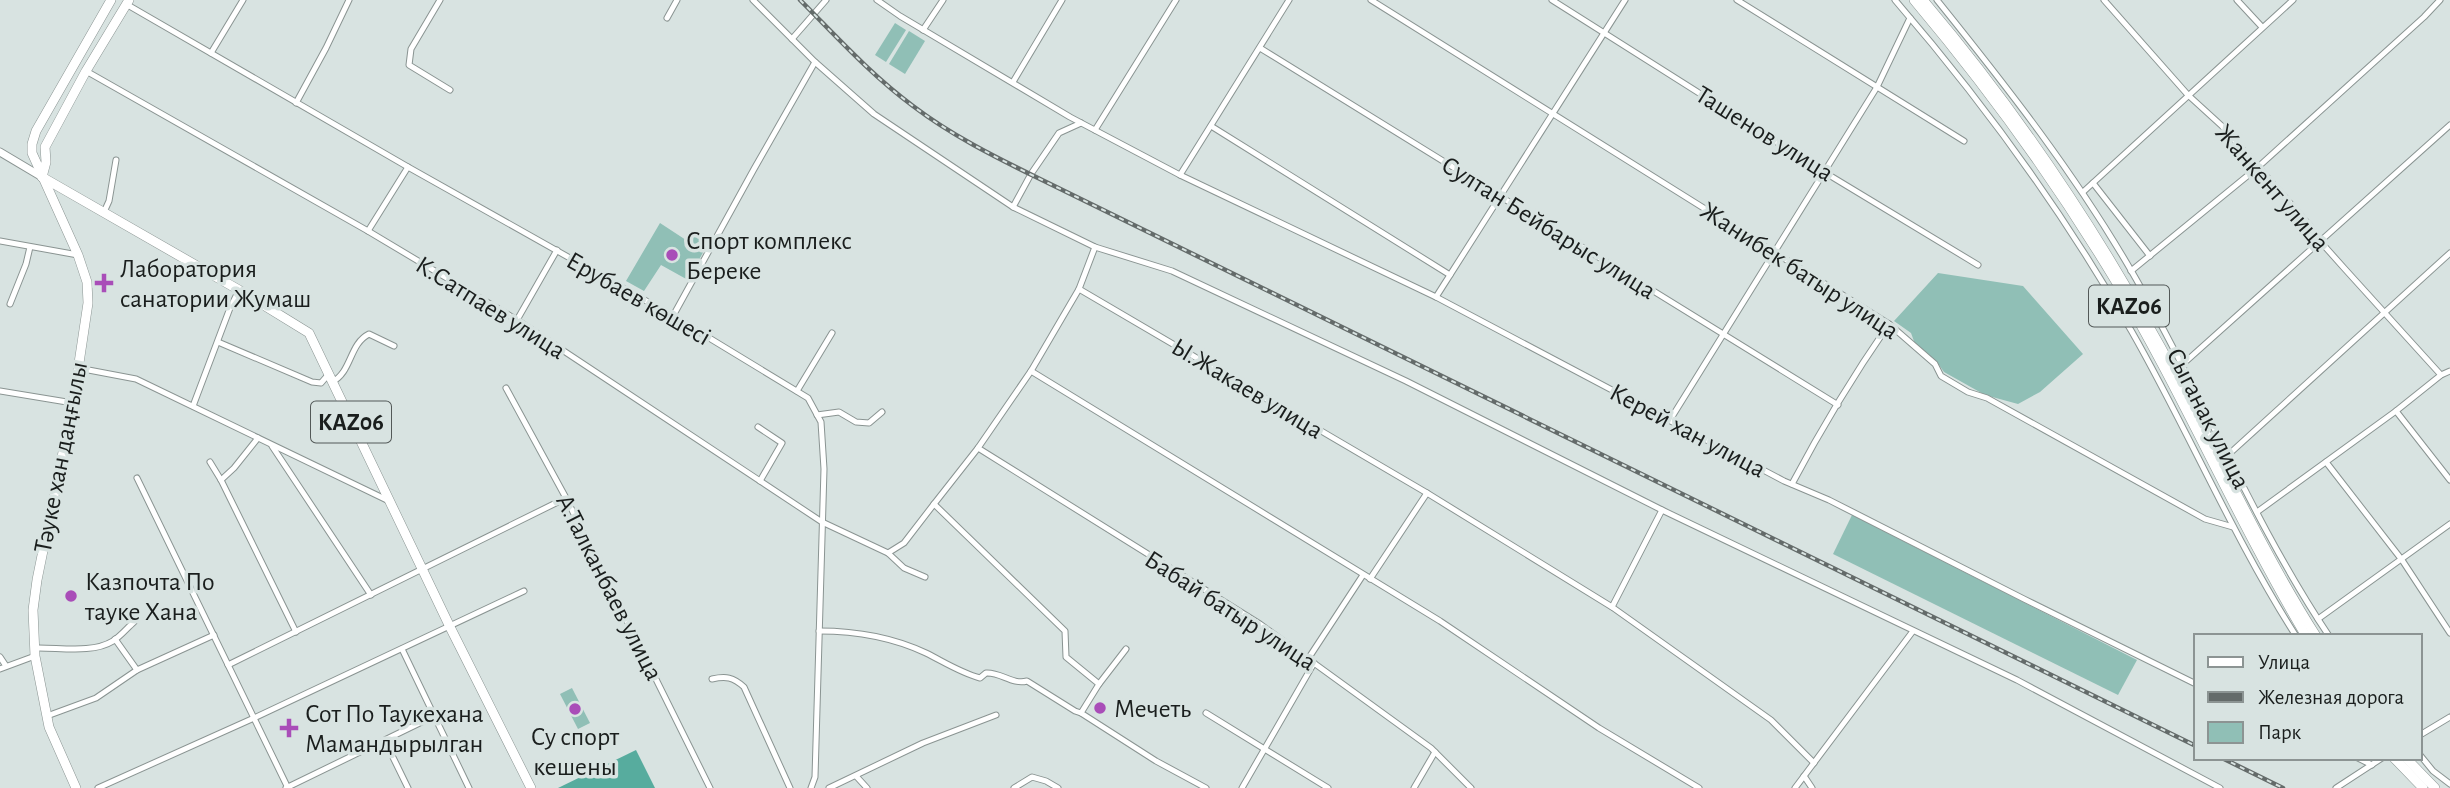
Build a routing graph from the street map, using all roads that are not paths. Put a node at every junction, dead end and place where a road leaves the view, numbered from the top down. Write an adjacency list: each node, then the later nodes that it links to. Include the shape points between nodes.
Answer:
1 (111, 0): 53 (main road, Тәуке хан даңғылы, via 36,131 32,153)
2 (243, 0): 33 (street)
3 (349, 0): 40 (street)
4 (440, 0): 38 (street, via 411,49 409,65)
5 (677, 0): 26 (street)
6 (753, 0): 31 (street)
7 (826, 0): 31 (street)
8 (877, 0): 29 (street, Керей хан улица)
9 (943, 0): 29 (street)
10 (1062, 0): 36 (street)
11 (1176, 0): 45 (street)
12 (1289, 0): 32 (street)
13 (1371, 0): 41 (street, Жанибек батыр улица)
14 (1552, 0): 30 (street, Ташенов улица)
15 (1625, 0): 30 (street)
16 (1737, 0): 37 (street)
17 (1895, 0): 27 (street)
18 (1914, 0): 138 (main road, KАZ06, via 1992,97 2115,280)
19 (1923, 0): 139 (main road, KАZ06, via 1990,82 2121,276 2263,546)
20 (1937, 0): 55 (street, Сыганак улица)
21 (2104, 0): 39 (street, Жанкент улица)
22 (2237, 0): 28 (street)
23 (2293, 0): 28 (street)
24 (2440, 0): 50 (street)
25 (127, 2): 33 (street, Ерубаев көшесі); 35 (main road)
26 (667, 18)
27 (1910, 18): 37 (street); 120 (street, via 1978,101 2088,258 2133,334)
28 (2262, 27): 39 (street)
29 (923, 30): 36 (street, Керей хан улица)
30 (1604, 32): 41 (street); 51 (street, Ташенов улица)
31 (792, 39): 34 (street)
32 (1260, 48): 44 (street); 56 (street, Султан Бейбарыс улица)
33 (211, 53): 40 (street, Ерубаев көшесі)
34 (815, 62): 57 (street, via 874,114); 77 (street)
35 (86, 71): 53 (main road, via 46,147); 59 (street, К.Сатпаев улица)
36 (1013, 82): 42 (street, Керей хан улица)
37 (1877, 87): 46 (street); 51 (street)
38 (450, 90)
39 (2188, 95): 50 (street, Жанкент улица); 54 (street)
40 (296, 103): 49 (street, Ерубаев көшесі)
41 (1553, 113): 56 (street); 65 (street, Жанибек батыр улица)
42 (1082, 123): 45 (street, Керей хан улица); 57 (street, via 1059,133)
43 (2450, 125): 60 (street)
44 (1211, 126): 52 (street); 71 (street)
45 (1095, 130): 52 (street, Керей хан улица)
46 (1964, 141)
47 (0, 152): 53 (street)
48 (116, 160): 58 (street)
49 (408, 167): 59 (street); 64 (street, Ерубаев көшесі)
50 (2257, 168): 60 (street, Жанкент улица); 68 (street)
51 (1824, 172): 65 (street); 69 (street, Ташенов улица)
52 (1180, 175): 74 (street, Керей хан улица)
53 (42, 177): 58 (main road, KАZ06); 67 (main road, Тәуке хан даңғылы)
54 (2093, 183): 55 (street); 68 (street)
55 (2083, 192): 70 (street, Сыганак улица)
56 (1500, 197): 71 (street); 81 (street, Султан Бейбарыс улица)
57 (1013, 207): 63 (street)
58 (104, 212): 73 (main road, KАZ06)
59 (368, 232): 78 (street, К.Сатпаев улица)
60 (2319, 240): 76 (street, Жанкент улица); 84 (street)
61 (0, 241): 62 (street)
62 (30, 247): 67 (street); 75 (street)
63 (1095, 247): 72 (street); 116 (street, via 1172,271 1406,381)
64 (557, 250): 77 (street, Ерубаев көшесі); 78 (street)
65 (1774, 252): 79 (street, Жанибек батыр улица); 81 (street)
66 (2450, 253): 76 (street)
67 (78, 256): 85 (main road, Тәуке хан даңғылы, via 88,303)
68 (2150, 256): 70 (street)
69 (1978, 265)
70 (2132, 271): 84 (street, Сыганак улица)
71 (1450, 275): 74 (street)
72 (1079, 289): 86 (street); 112 (street, Ы.Жакаев улица)
73 (239, 290): 82 (street); 89 (main road, KАZ06, via 309,333)
74 (1436, 297): 99 (street, Керей хан улица)
75 (10, 304)
76 (2383, 312): 88 (street, Жанкент улица); 104 (street)
77 (673, 316): 92 (street, Ерубаев көшесі)
78 (517, 320): 110 (street, К.Сатпаев улица)
79 (1889, 324): 94 (street); 120 (street, Жанибек батыр улица, via 1935,364 1941,376 2205,519)
80 (832, 333): 92 (street)
81 (1722, 334): 94 (street, Султан Бейбарыс улица); 99 (street)
82 (218, 342): 89 (street, via 312,382); 95 (street)
83 (394, 346): 89 (street, via 369,334 361,338 341,378)
84 (2183, 365): 104 (street, Сыганак улица)
85 (78, 368): 93 (main road, Тәуке хан даңғылы); 95 (street, via 136,379)
86 (1031, 371): 103 (street); 124 (street)
87 (2450, 371): 88 (street)
88 (2441, 375): 96 (street)
89 (330, 378): 114 (main road, KАZ06)
90 (506, 388): 113 (street, А.Талканбаев улица)
91 (0, 391): 93 (street)
92 (797, 391): 98 (street, Ерубаев көшесі, via 808,398)
93 (73, 402): 145 (main road, Тәуке хан даңғылы, via 37,580)
94 (1838, 405): 111 (street)
95 (192, 406): 101 (street)
96 (2396, 411): 106 (street); 109 (street)
97 (882, 412): 98 (street, via 869,423 856,422 839,412)
98 (817, 415): 118 (street, via 824,469)
99 (1671, 419): 111 (street, Керей хан улица)
100 (758, 427): 110 (street, via 782,443)
101 (258, 438): 102 (street); 108 (street)
102 (271, 444): 114 (street); 128 (street)
103 (978, 448): 115 (street); 147 (street, Бабай батыр улица, via 1260,624)
104 (2228, 456): 117 (street, Сыганак улица)
105 (210, 462): 108 (street)
106 (2326, 462): 117 (street); 122 (street)
107 (137, 478): 141 (street)
108 (221, 480): 135 (street)
109 (2450, 480)
110 (760, 481): 118 (street, К.Сатпаев улица)
111 (1792, 484): 153 (street, Керей хан улица)
112 (1427, 493): 126 (street); 129 (street, Ы.Жакаев улица)
113 (566, 498): 123 (street); 182 (street, А.Талканбаев улица)
114 (388, 501): 123 (main road, KАZ06)
115 (934, 504): 121 (street, via 904,543); 154 (street, via 1065,631 1066,657)
116 (1662, 510): 129 (street); 134 (street)
117 (2257, 512): 130 (street, Сыганак улица)
118 (822, 522): 121 (street, К.Сатпаев улица); 133 (street)
119 (2450, 524): 122 (street)
120 (2233, 527): 137 (street)
121 (888, 553): 125 (street, К.Сатпаев улица, via 904,568)
122 (2402, 560): 130 (street); 136 (street)
123 (422, 570): 128 (street); 132 (main road, KАZ06)
124 (1363, 575): 126 (street); 147 (street)
125 (925, 577)
126 (1370, 579): 194 (street)
127 (524, 591): 132 (street)
128 (371, 595): 135 (street)
129 (1612, 607): 171 (street, Ы.Жакаев улица, via 1771,720)
130 (2318, 620): 140 (street, Сыганак улица)
131 (134, 622): 142 (street)
132 (450, 627): 143 (street); 181 (main road, KАZ06)
133 (819, 631): 155 (street, via 874,635 901,642 972,676 993,673 1019,683 1027,681); 184 (street)
134 (1913, 631): 171 (street); 197 (street, via 2017,680)
135 (296, 632): 149 (street)
136 (2450, 633)
137 (2295, 634)
138 (2305, 634)
139 (2315, 634)
140 (2328, 634)
141 (214, 635): 149 (street); 151 (street)
142 (115, 639): 145 (street, via 87,648); 151 (street)
143 (402, 649): 159 (street); 161 (street)
144 (1126, 649): 154 (street)
145 (34, 652): 150 (street); 158 (main road, Тәуке хан даңғылы)
146 (0, 657): 150 (street)
147 (1308, 659): 148 (street, Бабай батыр улица)
148 (1314, 663): 164 (street); 165 (street, Бабай батыр улица)
149 (228, 665): 161 (street)
150 (3, 668)
151 (137, 670): 158 (street, via 96,698)
152 (712, 679): 183 (street, via 734,678 744,687)
153 (2194, 683)
154 (1099, 684): 155 (street)
155 (1081, 713): 189 (street)
156 (1206, 713): 164 (street)
157 (996, 715): 173 (street)
158 (47, 716): 176 (main road, Тәуке хан даңғылы)
159 (434, 716): 163 (street); 180 (street)
160 (2450, 717): 162 (street)
161 (254, 718): 177 (street); 178 (street)
162 (2422, 735)
163 (385, 741): 178 (street); 179 (street)
164 (1266, 750): 190 (street); 191 (street)
165 (1435, 752): 192 (street); 193 (street, Бабай батыр улица)
166 (2422, 757): 175 (street)
167 (2362, 760): 172 (street)
168 (2379, 760): 172 (street)
169 (2396, 760): 199 (main road)
170 (2408, 760): 200 (main road)
171 (1814, 763): 174 (street)
172 (2372, 765): 198 (street)
173 (856, 776): 185 (street); 186 (street)
174 (1804, 776): 195 (street); 196 (street)
175 (2450, 784)
176 (76, 788)
177 (98, 788)
178 (287, 788)
179 (408, 788)
180 (469, 788)
181 (531, 788)
182 (710, 788)
183 (790, 788)
184 (811, 788)
185 (829, 788)
186 (867, 788)
187 (1014, 788): 188 (street, via 1032,777)
188 (1058, 788)
189 (1206, 788)
190 (1242, 788)
191 (1328, 788)
192 (1414, 788)
193 (1471, 788)
194 (1699, 788)
195 (1795, 788)
196 (1812, 788)
197 (2220, 788)
198 (2336, 788)
199 (2423, 788)
200 (2435, 788)

